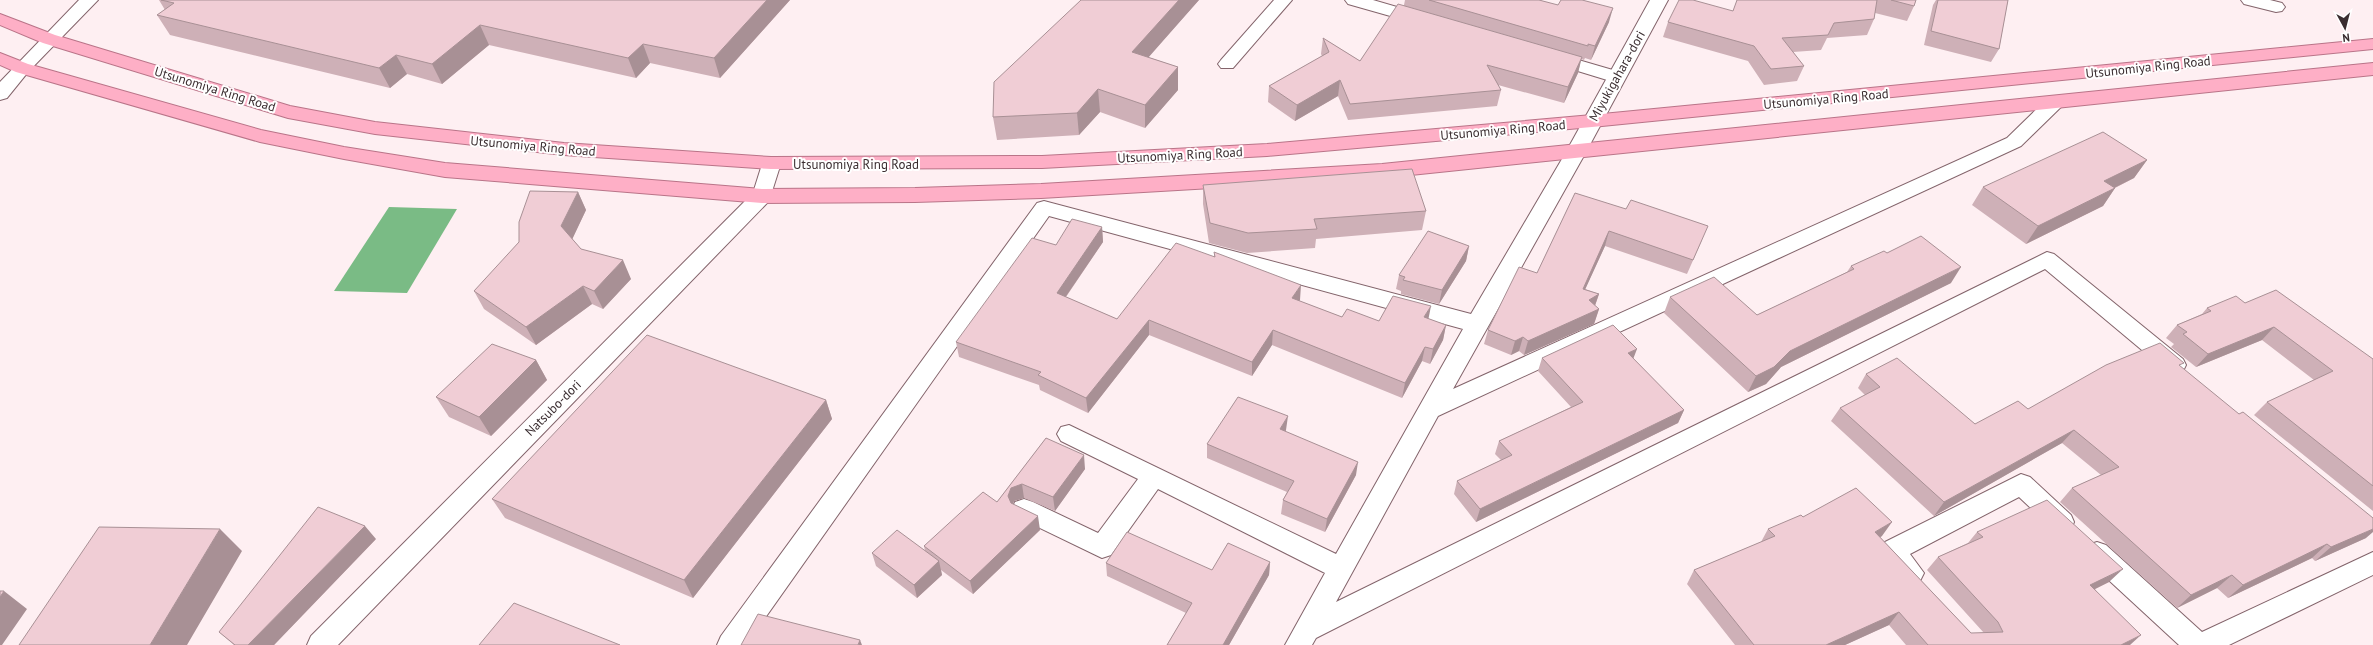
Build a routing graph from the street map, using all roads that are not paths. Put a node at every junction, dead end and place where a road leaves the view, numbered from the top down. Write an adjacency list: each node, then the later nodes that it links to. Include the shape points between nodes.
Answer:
1 (89, 0): 9 (street)
2 (1284, 0): 15 (street)
3 (1354, 0): 8 (street)
4 (1658, 0): 18 (street, Miyukigahara-dori)
5 (2250, 0): 6 (street)
6 (2276, 6)
7 (0, 19): 9 (highway, Utsunomiya Ring Road)
8 (1436, 24)
9 (49, 39): 16 (street); 23 (highway, Utsunomiya Ring Road, via 288,112 375,128 564,149)
10 (2373, 40): 13 (highway)
11 (2373, 44): 13 (highway, Utsunomiya Ring Road)
12 (1533, 52): 18 (street)
13 (2285, 53): 21 (highway, Utsunomiya Ring Road)
14 (0, 58): 16 (highway, Utsunomiya Ring Road)
15 (1227, 64)
16 (22, 68): 19 (street); 24 (highway, Utsunomiya Ring Road, via 260,136 344,153 452,170)
17 (2373, 70): 20 (highway, Utsunomiya Ring Road)
18 (1617, 77): 21 (street, Miyukigahara-dori)
19 (0, 94)
20 (2055, 102): 22 (highway, Utsunomiya Ring Road); 28 (street, via 2014,142)
21 (1592, 121): 22 (street, Miyukigahara-dori); 23 (highway, Utsunomiya Ring Road, via 1371,142 1146,158 932,164)
22 (1576, 152): 25 (highway, Utsunomiya Ring Road); 26 (street, Miyukigahara-dori)
23 (771, 163): 24 (street, Natsubo-dori)
24 (762, 196): 25 (highway, Utsunomiya Ring Road, via 914,195); 36 (street, Natsubo-dori)
25 (1043, 199): 26 (street); 37 (street)
26 (1477, 324): 28 (street, Miyukigahara-dori)
27 (2194, 381): 35 (street, via 2047,259)
28 (1430, 409): 33 (street, Miyukigahara-dori)
29 (1069, 434): 30 (street)
30 (1154, 476): 31 (street, via 1102,547); 33 (street)
31 (1024, 509)
32 (2373, 563): 39 (street)
33 (1342, 569): 35 (street, Miyukigahara-dori)
34 (1929, 592): 38 (street, via 1892,551 2021,484)
35 (1303, 637)
36 (320, 645)
37 (730, 645)
38 (2198, 645)
39 (2202, 645)

